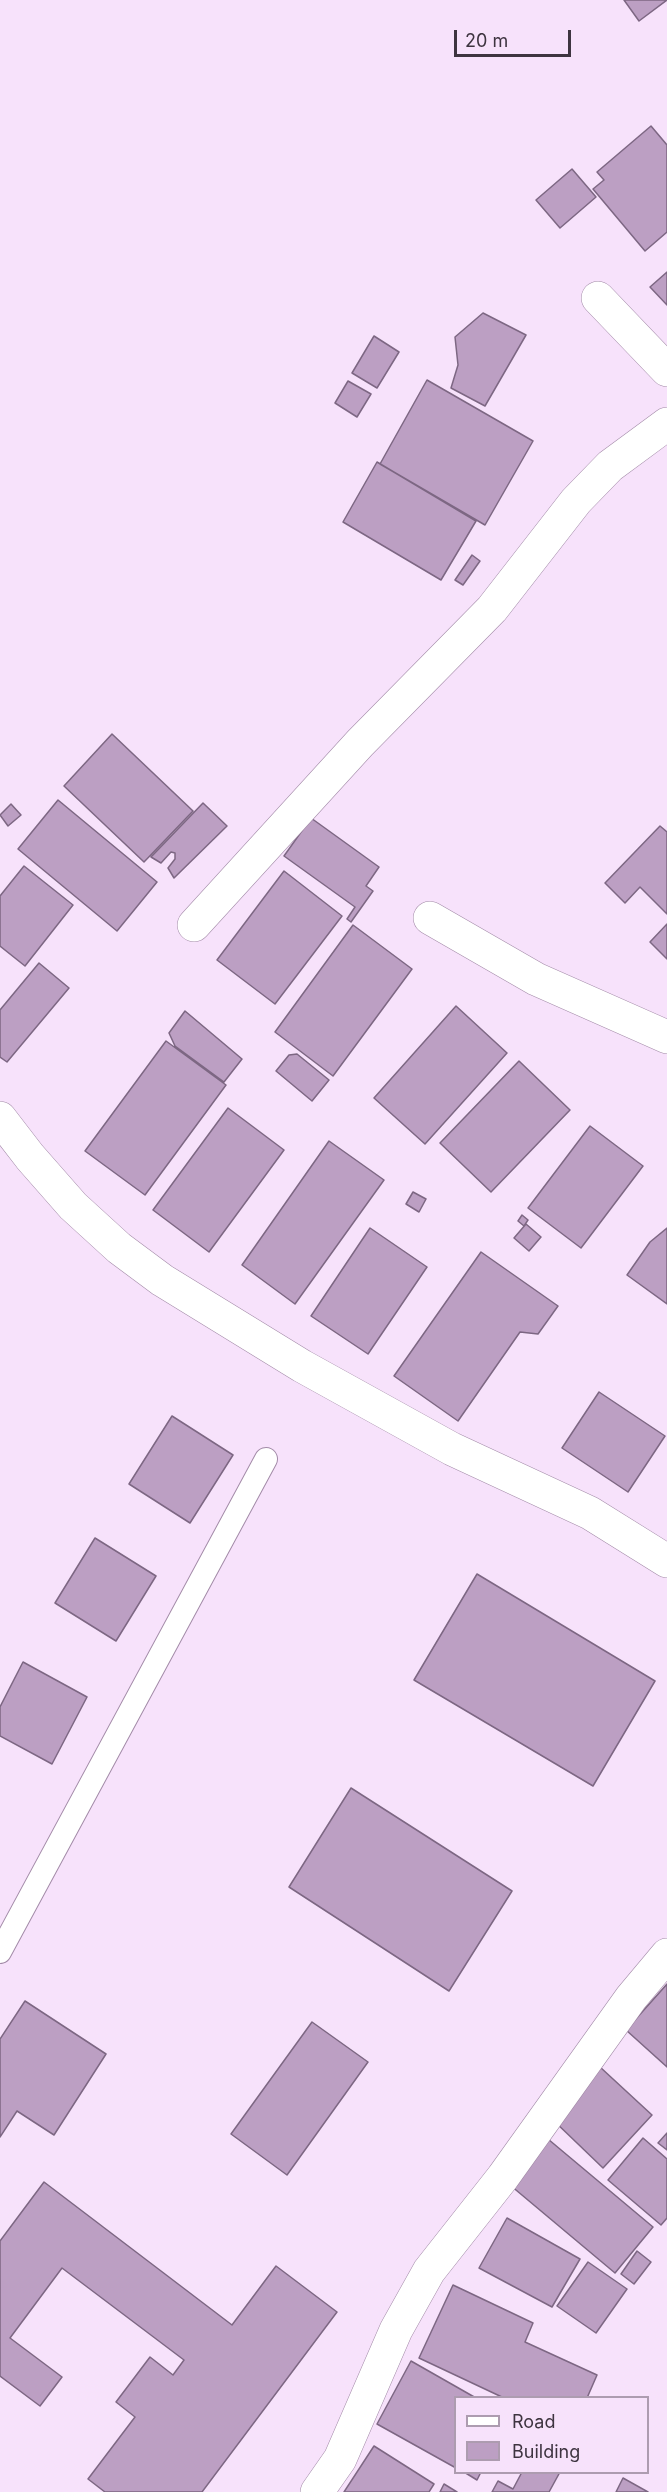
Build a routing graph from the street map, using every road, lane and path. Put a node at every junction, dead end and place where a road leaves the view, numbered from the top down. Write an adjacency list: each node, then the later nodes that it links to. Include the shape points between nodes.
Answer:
1 (598, 298): 2 (street)
2 (667, 370)
3 (667, 424): 5 (street, via 610,466 576,501 492,609 360,743)
4 (430, 918): 6 (street, via 536,979)
5 (194, 925)
6 (667, 1037)
7 (0, 1118): 9 (street, via 73,1206 118,1248 162,1280 322,1377 453,1449 590,1513)
8 (266, 1459): 10 (lane)
9 (664, 1554)
10 (0, 1952)
11 (667, 1955): 12 (street, via 630,1998 503,2177 429,2271 396,2330 340,2459)
12 (317, 2492)

